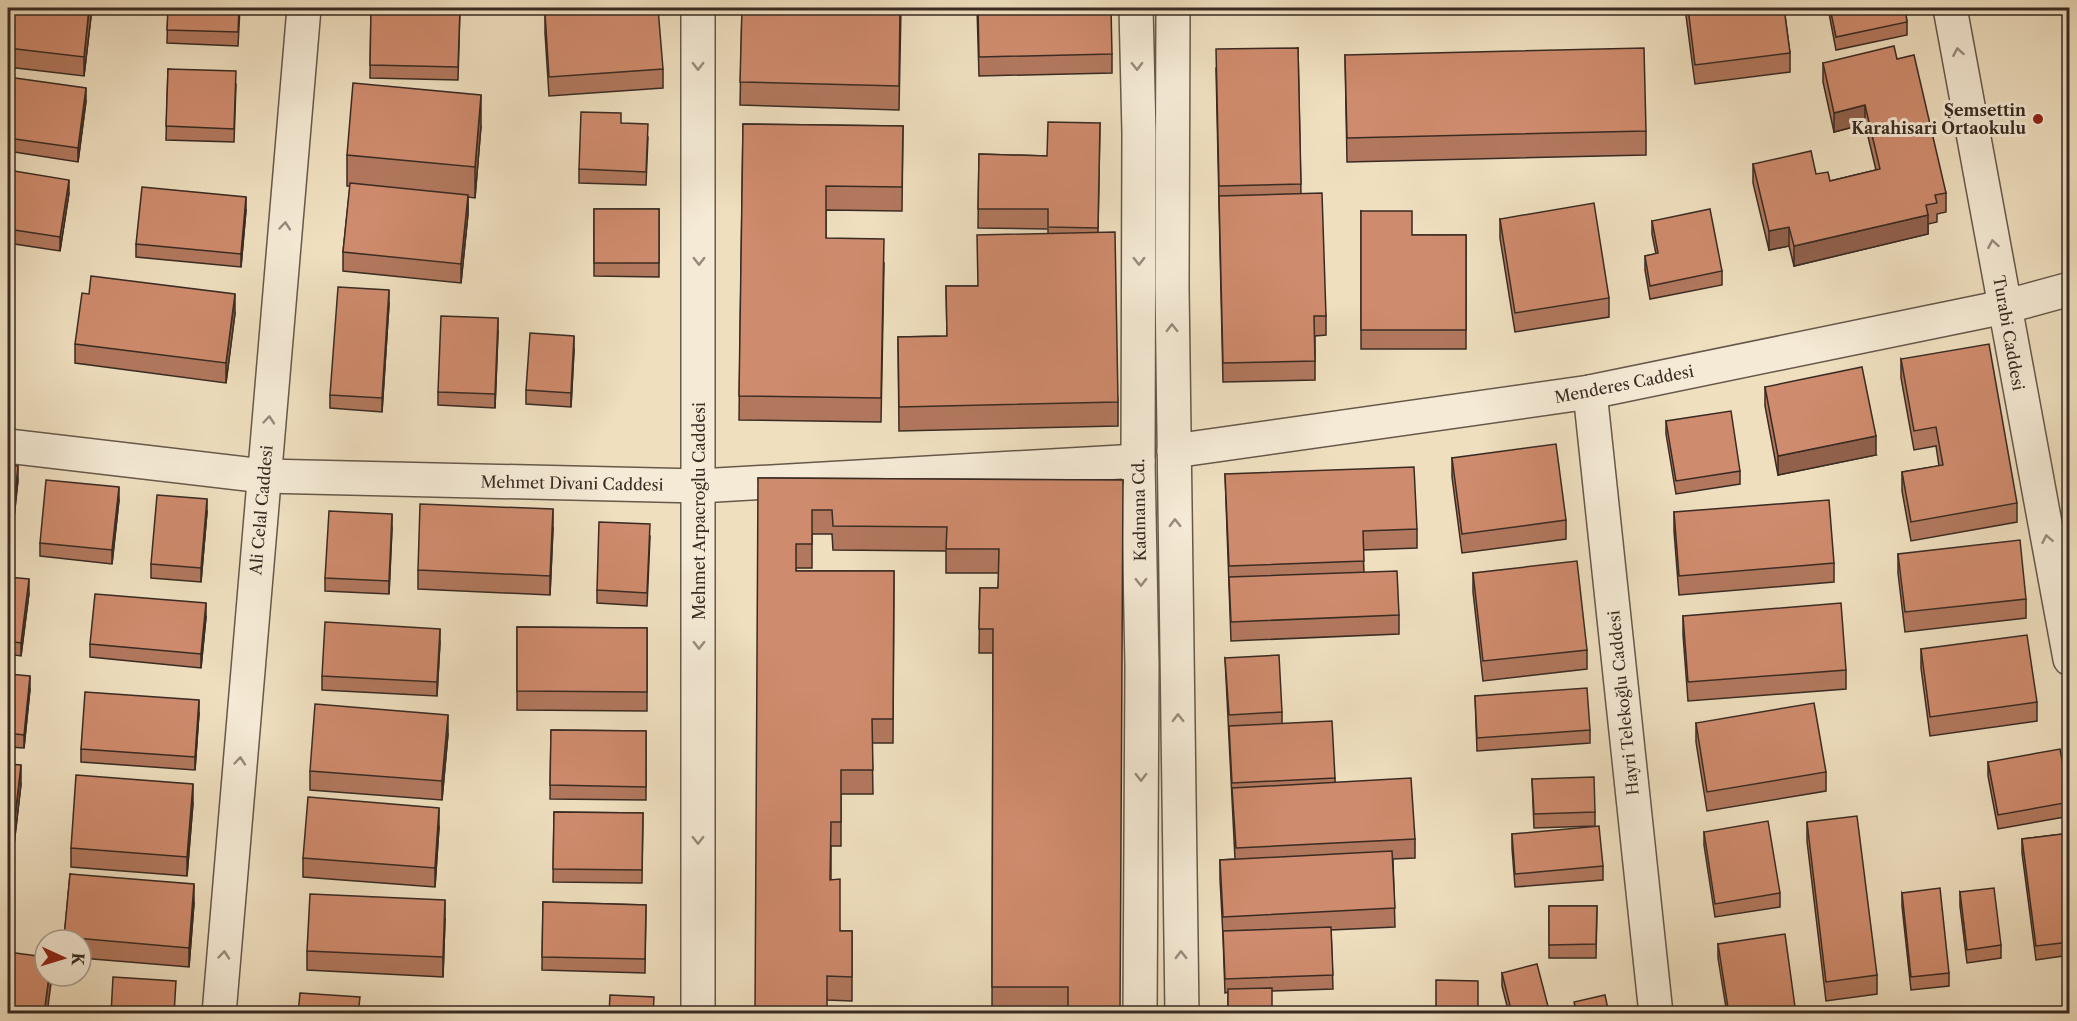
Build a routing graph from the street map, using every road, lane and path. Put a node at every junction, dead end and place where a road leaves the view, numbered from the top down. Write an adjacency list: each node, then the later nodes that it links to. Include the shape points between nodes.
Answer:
1 (304, 8): 12 (street, Ali Celal Caddesi, one-way to 1)
2 (698, 8): 13 (street, Mehmet Arpacroglu Caddesi, one-way to 13)
3 (1136, 8): 11 (street, Kadınana Cd., one-way to 11)
4 (1173, 8): 10 (street, one-way to 4)
5 (1950, 8): 7 (street, Turabi Caddesi, one-way to 5)
6 (2070, 289): 7 (street, Menderes Caddesi)
7 (2004, 307): 8 (street, Menderes Caddesi); 14 (street, Turabi Caddesi, one-way to 7)
8 (1590, 392): 10 (street, Menderes Caddesi); 19 (street, Hayri Telekoğlu Caddesi)
9 (8, 446): 12 (street, Mehmet Divani Caddesi)
10 (1174, 451): 18 (street, one-way to 10)
11 (1138, 461): 13 (street, Mehmet Divani Caddesi); 17 (street, Kadınana Cd., one-way to 17, via 1142,666)
12 (264, 476): 13 (street, Mehmet Divani Caddesi); 15 (street, Ali Celal Caddesi, one-way to 12)
13 (699, 486): 16 (street, Mehmet Arpacroglu Caddesi, one-way to 16)
14 (2070, 659)
15 (219, 1014)
16 (698, 1014)
17 (1140, 1014)
18 (1182, 1014)
19 (1656, 1014)

